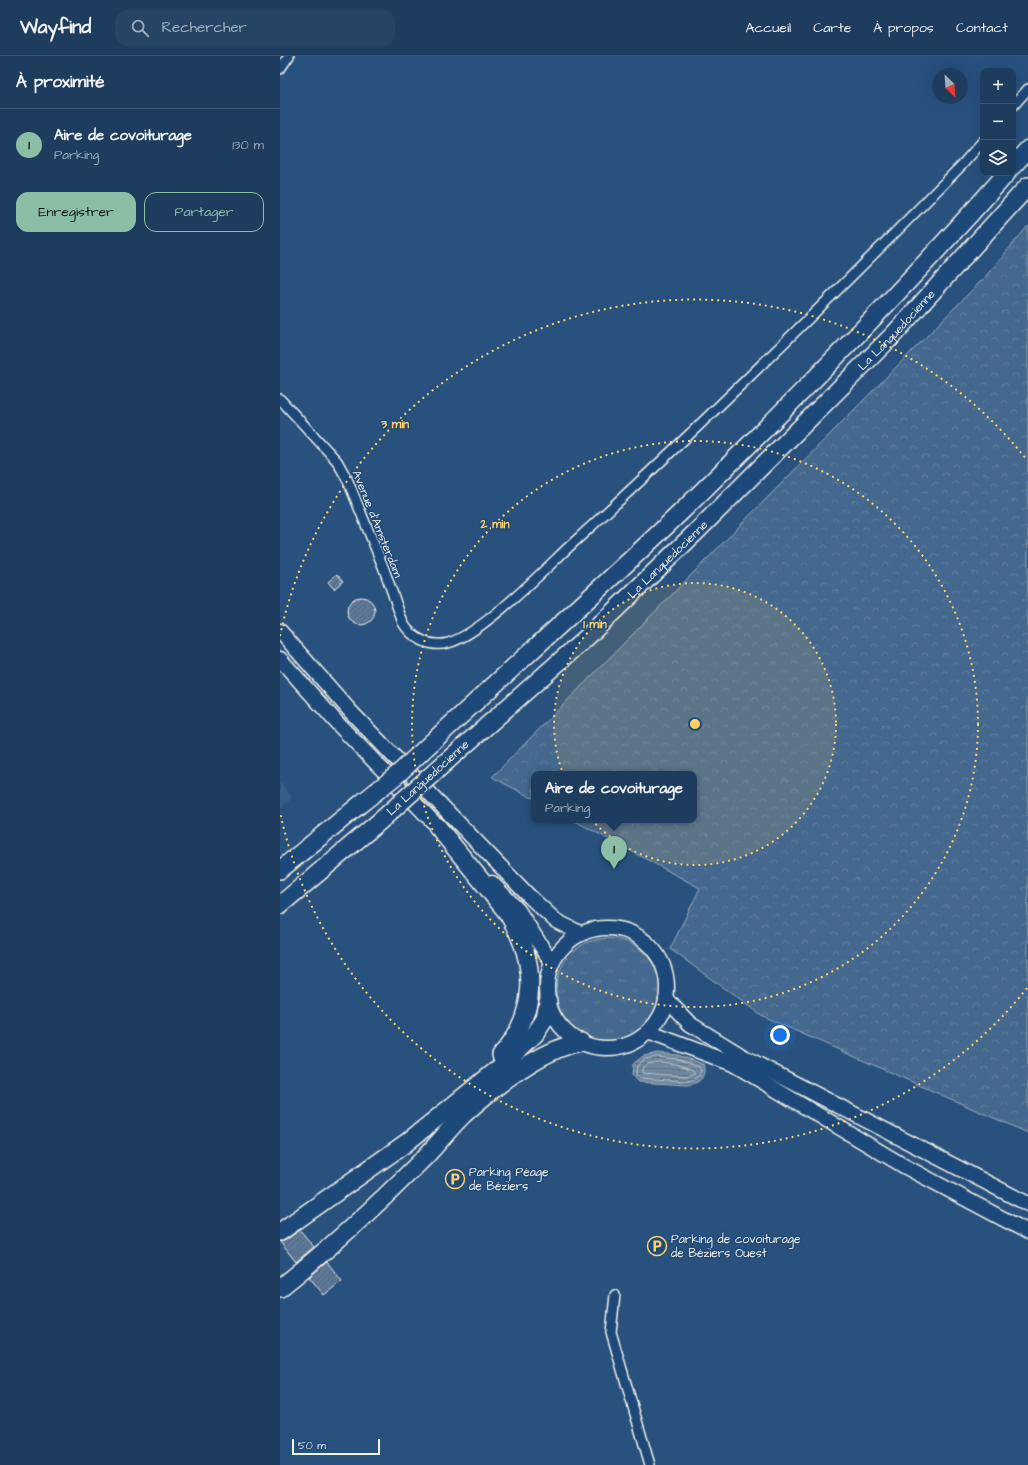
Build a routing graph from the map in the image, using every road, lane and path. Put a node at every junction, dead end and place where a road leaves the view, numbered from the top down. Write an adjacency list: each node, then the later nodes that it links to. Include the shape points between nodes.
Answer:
1 (289, 56): 2 (street)
2 (280, 69)
3 (1028, 89): 4 (street)
4 (1015, 104)
5 (980, 144): 10 (street, Avenue d'Amsterdam, via 770,357 618,503 479,626 446,644 429,643 415,637 403,623 348,481 337,461)
6 (1028, 149): 7 (highway)
7 (1016, 163)
8 (1004, 176): 14 (highway, La Languedocienne, bridge, via 779,415 681,511 568,619 398,774)
9 (1028, 186): 15 (highway, La Languedocienne, bridge, via 894,334 585,639 380,821)
10 (280, 399)
11 (280, 631): 16 (main road, via 356,718 528,896 556,921)
12 (280, 659): 13 (main road, via 339,725)
13 (437, 826): 17 (main road, via 518,910); 22 (highway, via 511,918 529,965 530,998 514,1041)
14 (280, 870)
15 (280, 905)
16 (582, 934): 17 (main road, via 570,941); 18 (main road, via 598,929 615,929 631,933 645,942 656,953 663,967 667,983)
17 (552, 963): 19 (main road, via 547,981)
18 (666, 999): 20 (main road, via 660,1017); 23 (main road, via 690,1024 742,1056)
19 (548, 1000): 21 (main road, via 558,1022 566,1032); 22 (highway, via 545,1018 535,1034 498,1069)
20 (648, 1032): 21 (main road, via 635,1041 620,1046 604,1048); 25 (main road, via 733,1064 904,1166)
21 (581, 1042): 26 (highway, via 567,1045 534,1061 463,1115 413,1169 312,1263)
22 (472, 1088): 24 (highway, via 406,1143)
23 (1028, 1204)
24 (280, 1232)
25 (1028, 1232)
26 (280, 1288)
27 (615, 1295): 28 (street, via 611,1332)
28 (650, 1465)

